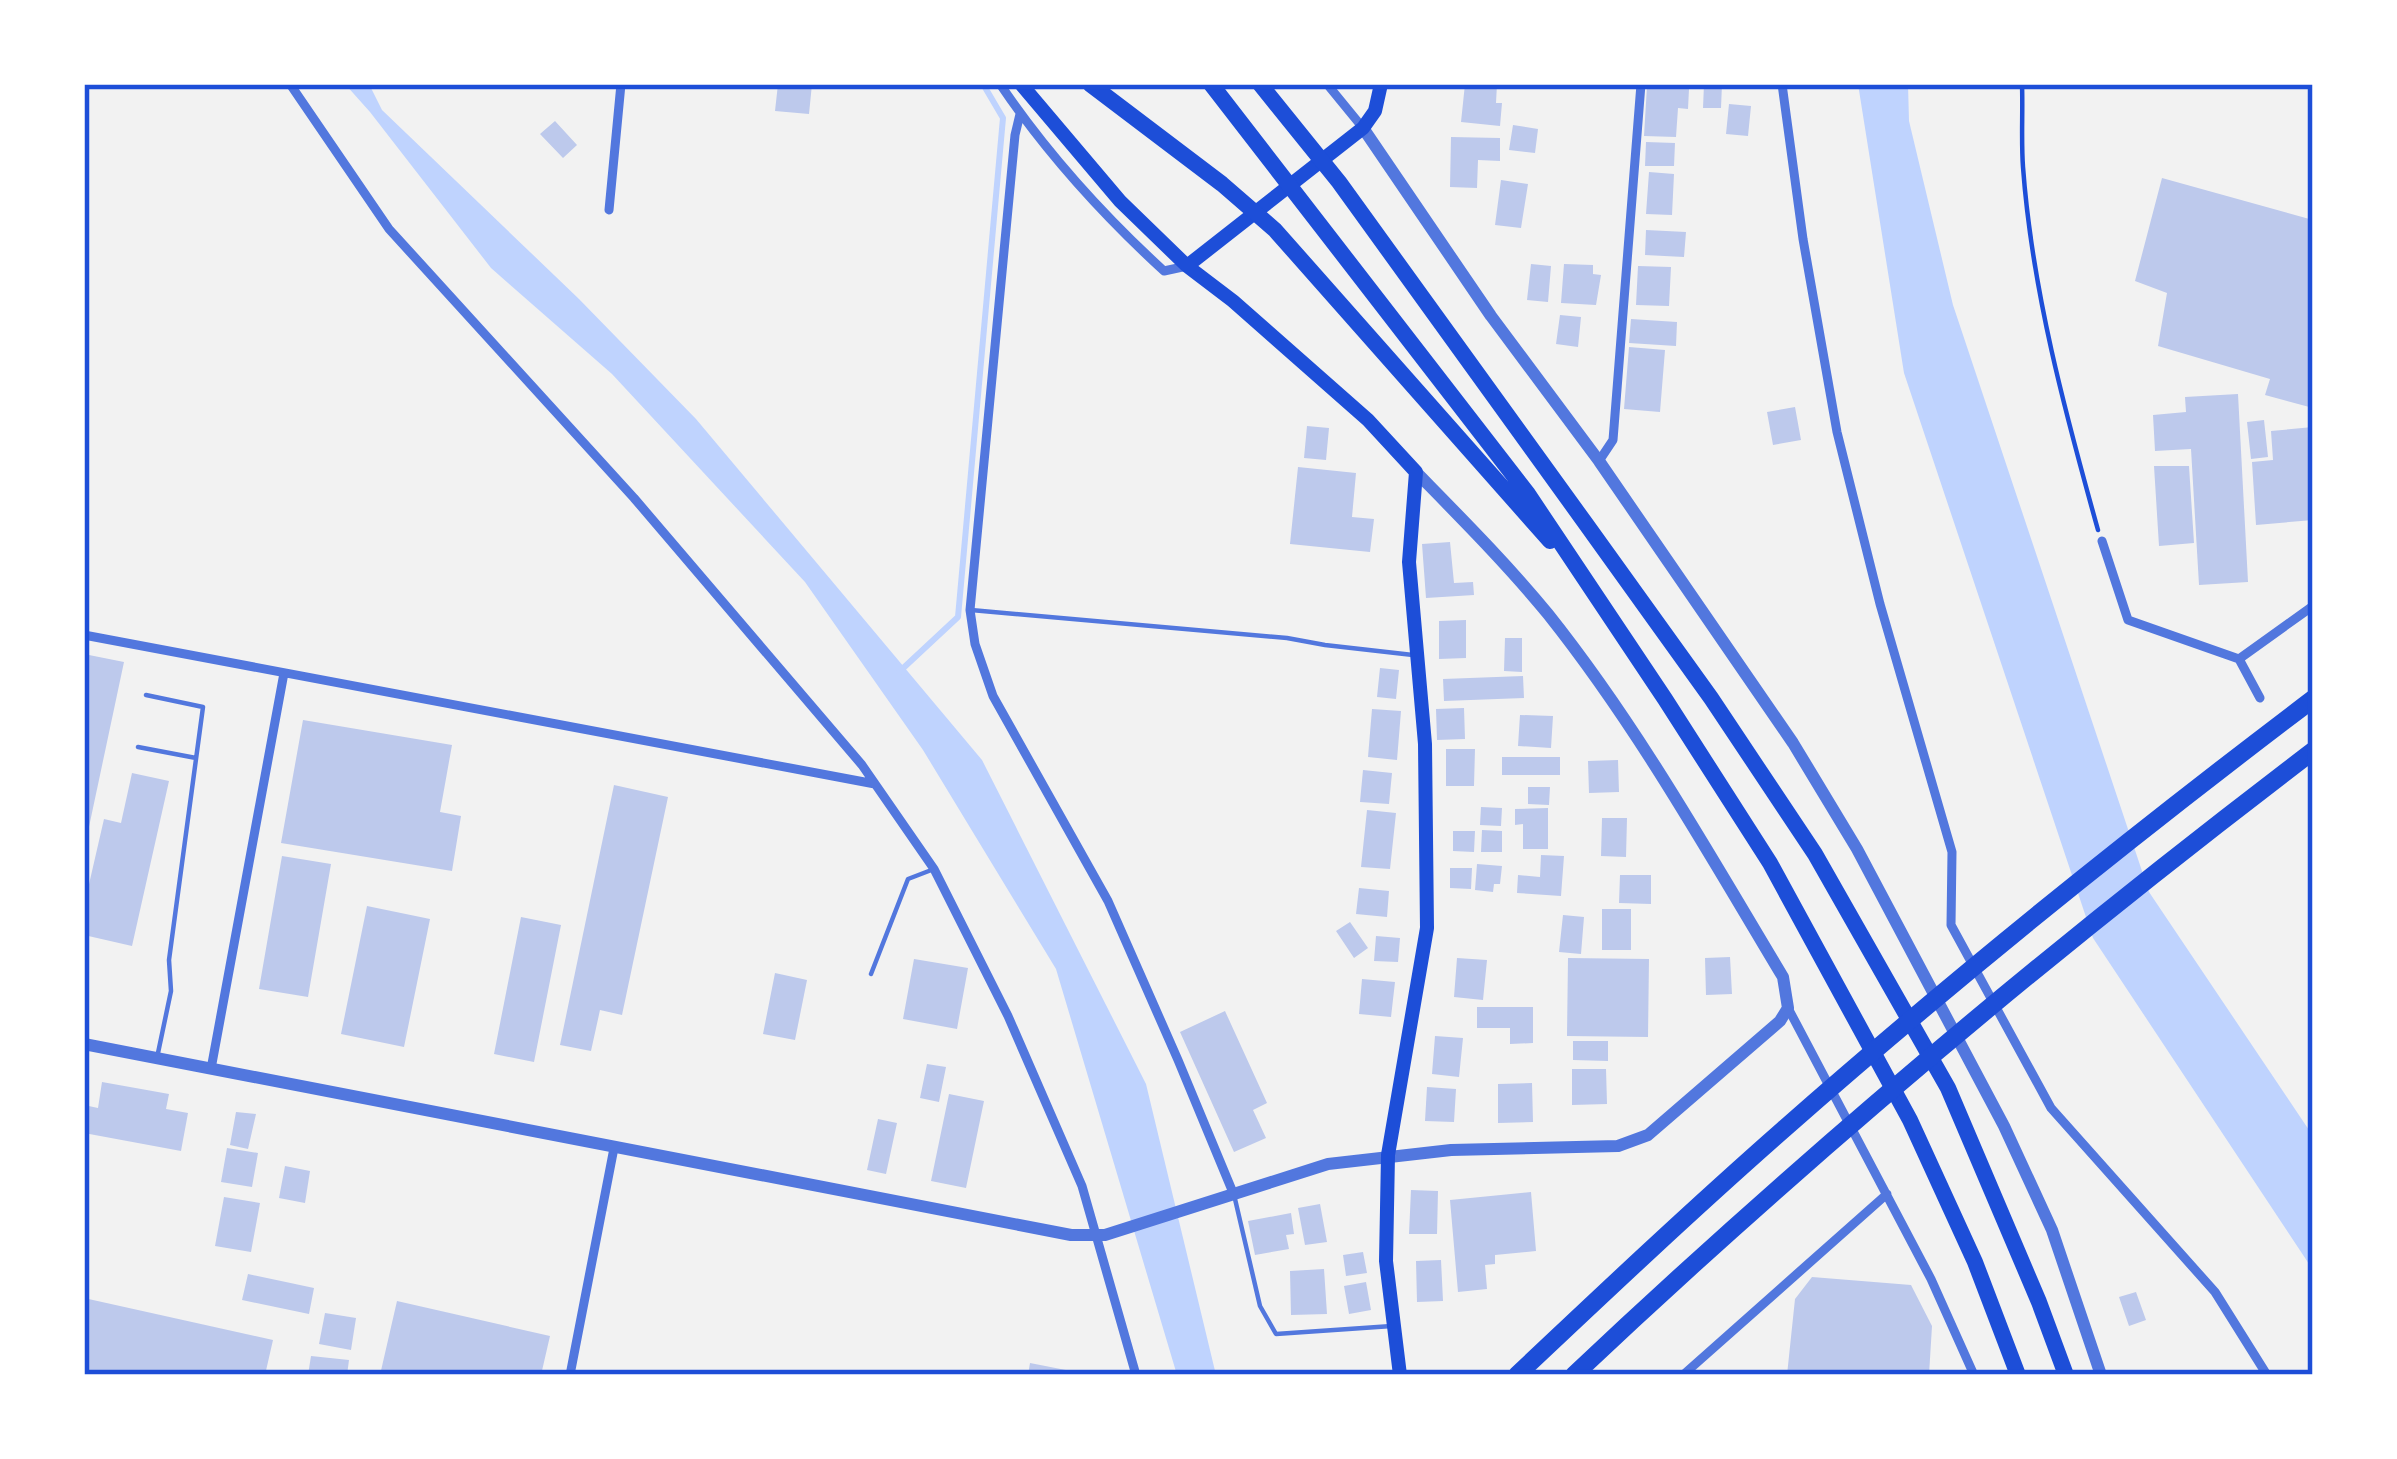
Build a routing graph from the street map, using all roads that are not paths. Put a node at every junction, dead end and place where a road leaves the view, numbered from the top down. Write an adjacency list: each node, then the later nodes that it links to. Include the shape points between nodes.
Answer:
1 (290, 84): 32 (street, via 389,229 634,498)
2 (621, 84): 14 (street)
3 (1000, 84): 12 (street)
4 (1021, 84): 15 (main road, via 1120,202)
5 (1090, 84): 19 (highway, via 1275,230)
6 (1210, 84): 19 (highway, via 1528,494)
7 (1260, 84): 53 (highway, via 1711,698 1815,854 1948,1088)
8 (1327, 84): 13 (street)
9 (1381, 84): 13 (main road)
10 (1641, 84): 16 (street, via 1612,440)
11 (1782, 84): 55 (street, via 1837,432 1952,852 1952,925 2051,1108 2215,1292)
12 (1021, 114): 15 (street, via 1164,271); 21 (street)
13 (1364, 128): 15 (main road); 16 (street)
14 (609, 210)
15 (1187, 266): 17 (main road, via 1352,406)
16 (1599, 461): 54 (street, via 1793,743 1903,932 2042,1209)
17 (1416, 472): 23 (main road, via 1409,562); 35 (street, via 1543,608 1638,739 1783,977)
18 (2102, 542): 24 (street, via 2128,620)
19 (1583, 577): 52 (highway, via 1770,863 1910,1120)
20 (2313, 606): 24 (street)
21 (970, 610): 23 (lane); 42 (street, via 993,695 1108,901)
22 (84, 635): 25 (street)
23 (1419, 655): 40 (main road, via 1427,928)
24 (2239, 659): 27 (street)
25 (284, 673): 32 (street); 38 (street)
26 (146, 695): 31 (lane, via 203,706)
27 (2260, 698)
28 (2313, 699): 48 (highway, via 1786,1127)
29 (138, 748): 31 (lane)
30 (2313, 751): 49 (highway, via 1811,1156)
31 (196, 758): 37 (lane)
32 (875, 784): 33 (street)
33 (934, 869): 34 (lane, via 908,879); 43 (street, via 1008,1016)
34 (871, 974)
35 (1788, 1008): 40 (street, via 1739,1058 1633,1141); 41 (street)
36 (84, 1044): 37 (street)
37 (157, 1058): 38 (street)
38 (211, 1069): 39 (street)
39 (614, 1148): 43 (street); 45 (street)
40 (1388, 1155): 42 (street, via 1328,1164); 44 (main road)
41 (1887, 1194): 50 (street); 51 (street)
42 (1234, 1195): 43 (street); 44 (lane, via 1260,1306 1276,1334)
43 (1101, 1235): 46 (street)
44 (1392, 1327): 47 (main road)
45 (570, 1375)
46 (1136, 1375)
47 (1400, 1375)
48 (1516, 1375)
49 (1574, 1375)
50 (1683, 1375)
51 (1974, 1375)
52 (2018, 1375)
53 (2066, 1375)
54 (2101, 1375)
55 (2267, 1375)

